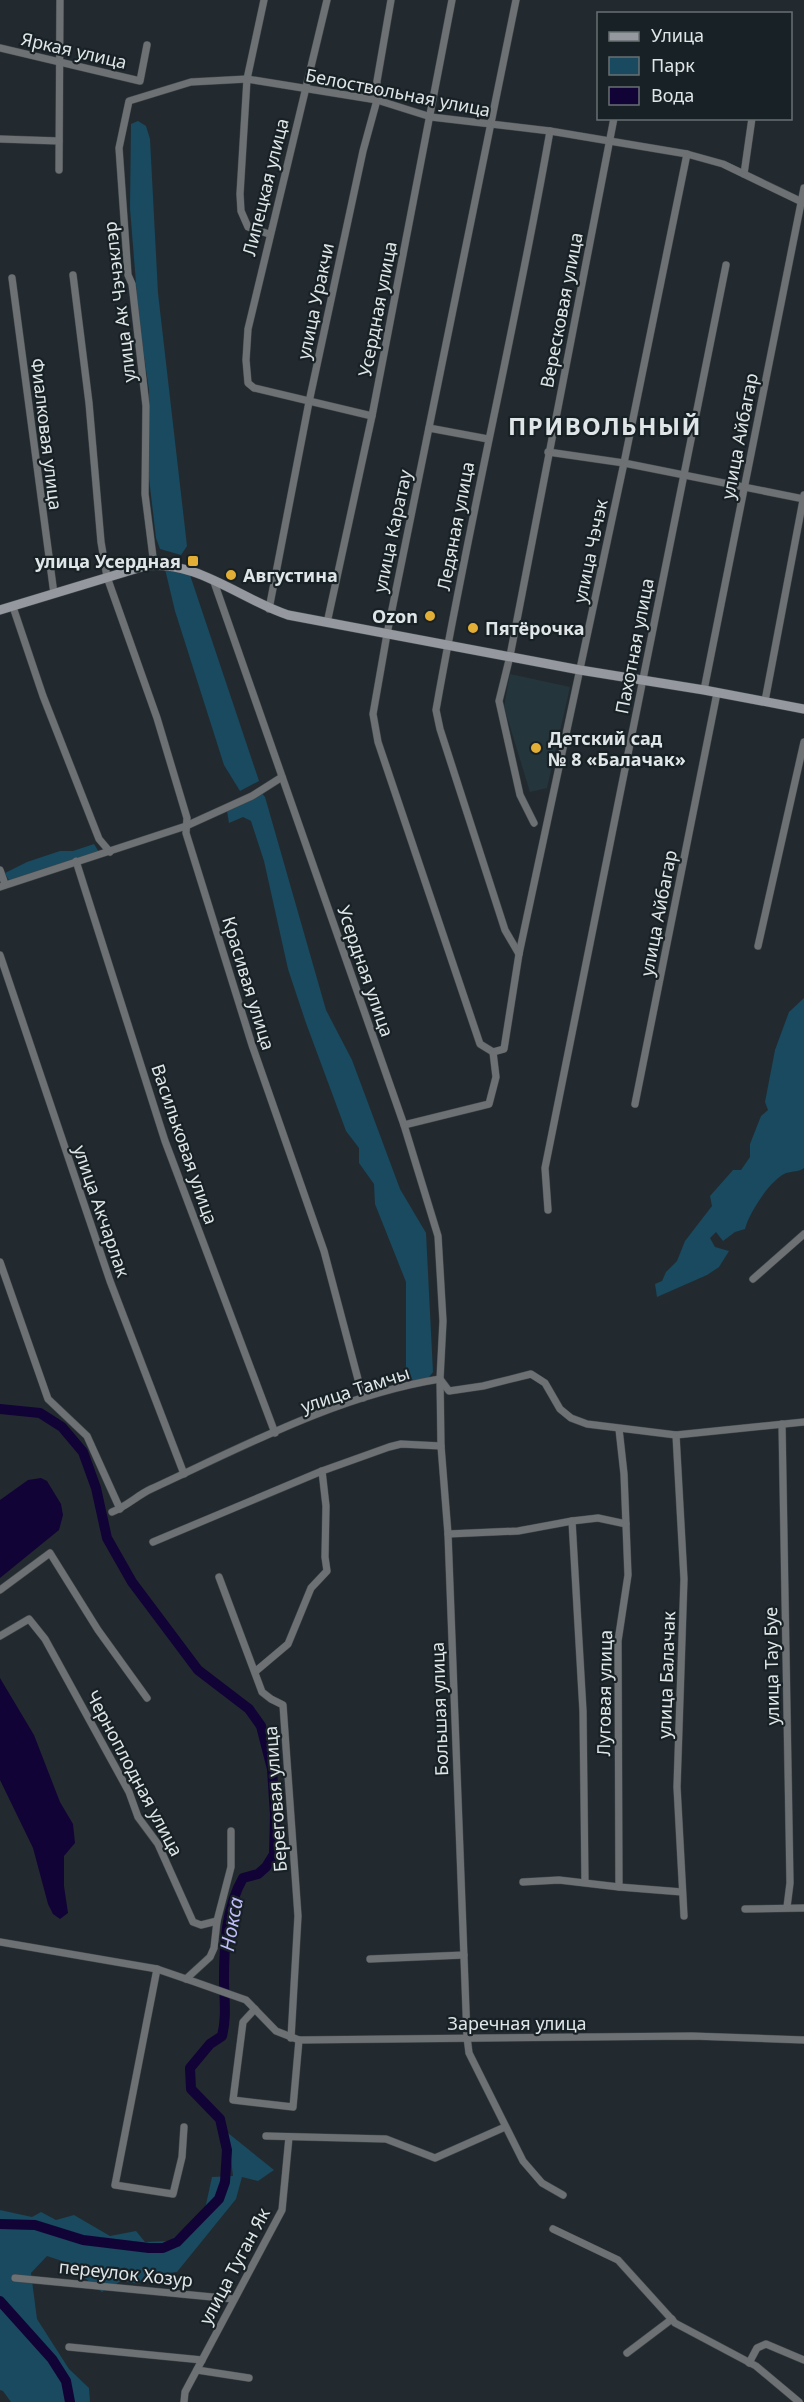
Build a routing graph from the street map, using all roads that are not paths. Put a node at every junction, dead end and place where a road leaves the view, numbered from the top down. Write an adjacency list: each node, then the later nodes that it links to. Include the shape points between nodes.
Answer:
1 (60, 0): 9 (street)
2 (264, 0): 10 (street)
3 (327, 0): 12 (street, Липецкая улица)
4 (391, 0): 13 (street, улица Уракчи)
5 (452, 0): 14 (street, Усердная улица)
6 (516, 0): 17 (street, улица Каратау)
7 (147, 45): 9 (street, Яркая улица, via 140,81)
8 (0, 48): 9 (street, Яркая улица)
9 (61, 62): 20 (street)
10 (247, 79): 11 (street, Белоствольная улица); 12 (street, Белоствольная улица); 27 (street, via 241,211 248,227)
11 (191, 82): 40 (street, улица Ак Чэчэклэр, via 129,101 119,148 128,275 146,406 145,494)
12 (305, 88): 13 (street, Белоствольная улица); 27 (street, Липецкая улица)
13 (377, 100): 14 (street, Белоствольная улица); 31 (street, улица Уракчи)
14 (431, 117): 17 (street, Белоствольная улица); 32 (street, Усердная улица)
15 (614, 120): 21 (street, Вересковая улица)
16 (752, 120): 24 (street)
17 (490, 126): 18 (street, Белоствольная улица); 33 (street, улица Каратау)
18 (550, 131): 21 (street, Белоствольная улица); 34 (street, Ледяная улица)
19 (0, 139): 20 (street)
20 (59, 141): 23 (street)
21 (609, 142): 22 (street, Белоствольная улица); 35 (street, Вересковая улица)
22 (687, 154): 24 (street, Белоствольная улица); 36 (street, улица Чэчэк)
23 (59, 170)
24 (744, 174): 26 (street, Белоствольная улица)
25 (804, 188): 26 (street, улица Айбагар)
26 (803, 202): 38 (street, улица Айбагар)
27 (269, 234): 31 (street, Липецкая улица, via 248,329 248,383)
28 (726, 265): 37 (street, Пахотная улица)
29 (73, 275): 41 (street)
30 (12, 278): 43 (street, Фиалковая улица)
31 (309, 402): 32 (street); 45 (street, улица Уракчи)
32 (372, 416): 47 (street, Усердная улица)
33 (429, 428): 34 (street); 48 (street, улица Каратау)
34 (488, 439): 49 (street, Ледяная улица)
35 (548, 452): 36 (street); 50 (street, Вересковая улица)
36 (624, 463): 37 (street); 51 (street, улица Чэчэк)
37 (684, 475): 38 (street); 52 (street, Пахотная улица)
38 (744, 488): 39 (street); 53 (street, улица Айбагар)
39 (804, 498): 55 (street)
40 (154, 565): 41 (street); 42 (street, via 175,567)
41 (107, 577): 43 (street); 60 (street, Красивая улица, via 157,718 187,818)
42 (214, 582): 45 (street); 58 (street, Усердная улица)
43 (54, 594): 44 (street)
44 (13, 607): 46 (street); 61 (street, via 99,839)
45 (269, 609): 47 (street)
46 (0, 610)
47 (327, 623): 48 (street)
48 (387, 634): 49 (street); 68 (street, улица Каратау, via 373,714 378,742 480,1044)
49 (448, 644): 50 (street); 66 (street, Ледяная улица, via 436,710 440,729 505,930)
50 (510, 656): 51 (street); 59 (street, Вересковая улица, via 499,701 520,795)
51 (580, 670): 52 (street); 66 (street, улица Чэчэк)
52 (642, 680): 53 (street); 71 (street, Пахотная улица, via 545,1168)
53 (704, 690): 54 (street)
54 (717, 693): 55 (street); 69 (street, улица Айбагар)
55 (765, 701): 56 (street)
56 (804, 709)
57 (804, 742): 65 (street)
58 (282, 777): 60 (street, via 252,796); 70 (street, Усердная улица)
59 (534, 823)
60 (186, 826): 61 (street); 76 (street, Красивая улица, via 252,1045 324,1251)
61 (110, 852): 62 (street)
62 (76, 861): 64 (street); 80 (street, Васильковая улица, via 165,1141)
63 (0, 870): 64 (street)
64 (3, 886)
65 (758, 945)
66 (519, 954): 68 (street, улица Чэчэк, via 504,1049)
67 (0, 955): 84 (street, улица Акчарлак, via 110,1281)
68 (493, 1052): 70 (street, via 496,1077 489,1104)
69 (635, 1104)
70 (404, 1125): 75 (street, Усердная улица, via 438,1236 443,1321)
71 (548, 1210)
72 (804, 1234): 74 (street)
73 (0, 1262): 84 (street, улица Тамчы, via 48,1399 87,1436 116,1510)
74 (753, 1279)
75 (440, 1379): 76 (street, улица Тамчы); 79 (street, via 449,1391 531,1374 545,1383 560,1409 572,1418); 82 (street, Большая улица)
76 (363, 1398): 80 (street, улица Тамчы)
77 (804, 1422): 78 (street)
78 (782, 1424): 81 (street); 99 (street, улица Тау Буе, via 790,1883)
79 (619, 1429): 81 (street); 86 (street, Луговая улица)
80 (275, 1432): 84 (street, улица Тамчы)
81 (676, 1435): 98 (street, улица Балачак, via 684,1580 677,1787)
82 (441, 1446): 83 (street, via 401,1444); 87 (street, Большая улица)
83 (322, 1471): 88 (street); 92 (street, via 327,1571 311,1588 288,1644)
84 (184, 1474)
85 (572, 1521): 86 (street, via 598,1518); 87 (street, via 518,1530); 96 (street, Луговая улица, via 583,1711)
86 (626, 1524): 97 (street, Луговая улица, via 628,1575 618,1641)
87 (448, 1534): 105 (street, Большая улица)
88 (153, 1542)
89 (219, 1577): 92 (street, Береговая улица)
90 (0, 1590): 93 (street, via 50,1553)
91 (0, 1636): 103 (street, Черноплодная улица, via 29,1619 45,1639 129,1792 138,1817 158,1844 193,1922 201,1925)
92 (256, 1671): 111 (street, Береговая улица, via 262,1692 283,1705 298,1916)
93 (147, 1698)
94 (231, 1831): 103 (street, via 231,1867)
95 (523, 1882): 96 (street)
96 (585, 1882): 97 (street)
97 (619, 1887): 98 (street)
98 (682, 1892): 102 (street, улица Балачак)
99 (787, 1907): 100 (street); 101 (street)
100 (804, 1908)
101 (746, 1910)
102 (684, 1916)
103 (217, 1921): 108 (street, via 210,1957)
104 (0, 1942): 107 (street)
105 (464, 1955): 106 (street); 110 (street, Большая улица)
106 (370, 1959)
107 (156, 1969): 108 (street); 113 (street, via 115,2184 173,2194)
108 (186, 1979): 109 (street, via 246,2000)
109 (255, 2009): 111 (street, via 276,2031); 111 (street, Береговая улица, via 243,2022 233,2100 293,2107)
110 (467, 2037): 111 (street, Заречная улица); 112 (street, Заречная улица, via 692,2036); 114 (street, Большая улица, via 469,2053)
111 (295, 2039)
112 (804, 2040)
113 (184, 2127)
114 (505, 2127): 116 (street, via 435,2158 386,2139); 117 (street, Большая улица, via 523,2161 542,2183)
115 (266, 2136): 116 (street)
116 (290, 2137): 120 (street, улица Туган Як, via 282,2210)
117 (563, 2195)
118 (553, 2229): 121 (street, via 618,2260)
119 (15, 2278): 120 (street, переулок Хозур)
120 (233, 2299): 124 (street, улица Туган Як)
121 (672, 2319): 123 (street); 126 (street)
122 (69, 2347): 124 (street)
123 (627, 2353)
124 (202, 2360): 127 (street, улица Туган Як)
125 (804, 2360): 126 (street, via 766,2344 757,2348)
126 (749, 2363): 130 (street)
127 (197, 2370): 128 (street); 129 (street, улица Туган Як)
128 (249, 2378)
129 (184, 2402)
130 (799, 2402)

